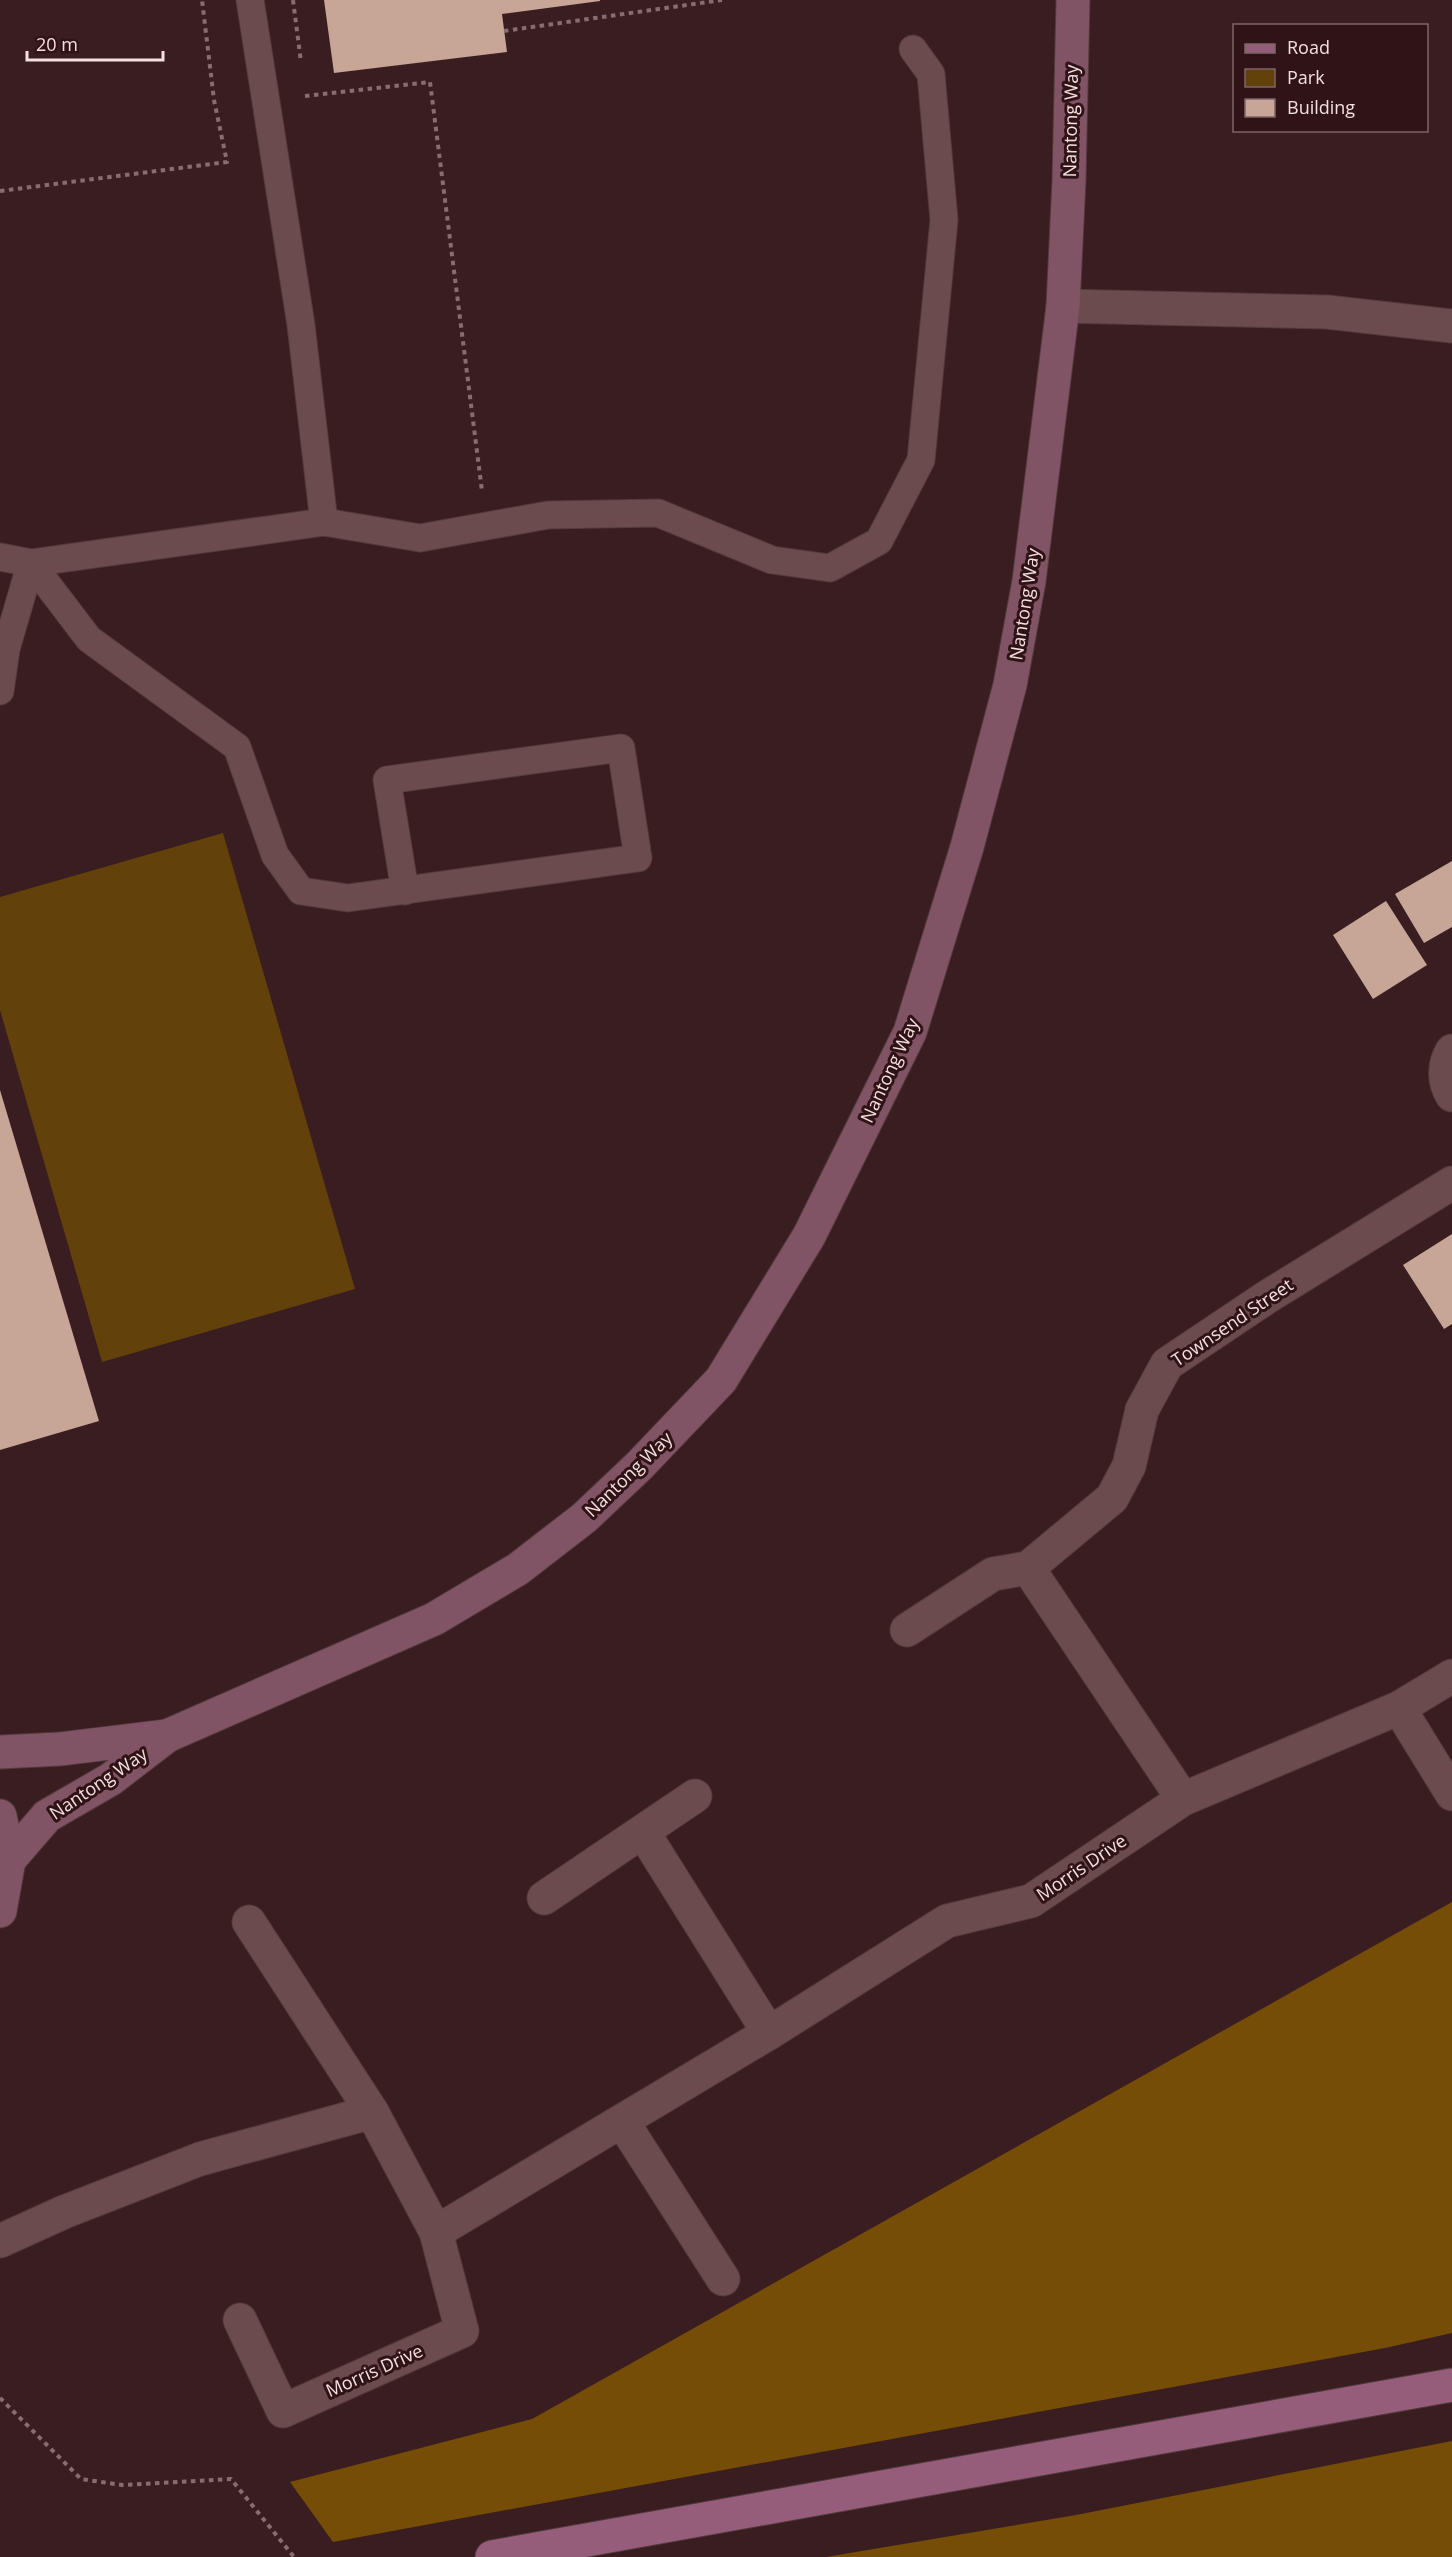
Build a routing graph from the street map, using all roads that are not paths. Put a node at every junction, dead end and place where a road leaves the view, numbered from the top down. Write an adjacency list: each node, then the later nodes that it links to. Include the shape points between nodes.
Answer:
1 (250, 0): 6 (lane, via 301,325)
2 (1073, 0): 4 (street, Nantong Way)
3 (913, 49): 6 (lane, via 931,74 944,220 921,460 879,541 830,568 772,560 658,513 548,515 420,538)
4 (1063, 306): 5 (street, via 1327,312); 19 (street, Nantong Way, via 1029,581 1010,685 967,847 910,1032 809,1236 721,1380 584,1518 518,1569 434,1619)
5 (1452, 326)
6 (324, 522): 8 (lane)
7 (0, 557): 8 (lane)
8 (31, 563): 9 (lane); 11 (lane, via 88,639 237,747 275,855 301,891 348,898)
9 (3, 650): 10 (lane)
10 (0, 691)
11 (405, 891): 11 (lane, via 638,858 621,747 387,780)
12 (1452, 1051): 13 (street, via 1445,1062 1447,1087)
13 (1452, 1095)
14 (1452, 1184): 15 (street, Townsend Street, via 1267,1297 1167,1364 1142,1410 1129,1466 1112,1498)
15 (1028, 1568): 16 (street, via 993,1574); 23 (street)
16 (907, 1630)
17 (1452, 1676): 18 (street, Morris Drive)
18 (1400, 1708): 21 (street); 23 (street, Morris Drive)
19 (167, 1736): 20 (street, Nantong Way); 26 (street, Nantong Way, via 111,1779 47,1816)
20 (0, 1752)
21 (1452, 1794)
22 (695, 1796): 25 (street)
23 (1183, 1799): 30 (street, Morris Drive, via 1030,1901 947,1921)
24 (0, 1816): 26 (street)
25 (644, 1832): 27 (street); 30 (street)
26 (9, 1860): 28 (street)
27 (544, 1898)
28 (0, 1911)
29 (249, 1922): 31 (street, Morris Drive)
30 (769, 2033): 32 (street, Morris Drive)
31 (372, 2112): 33 (street, Morris Drive); 34 (street, via 200,2159)
32 (622, 2121): 33 (street, Morris Drive); 35 (street)
33 (436, 2232): 36 (street, Morris Drive, via 462,2331 283,2411)
34 (0, 2241)
35 (723, 2279)
36 (240, 2320)
37 (1452, 2385): 38 (main road)
38 (492, 2557)

